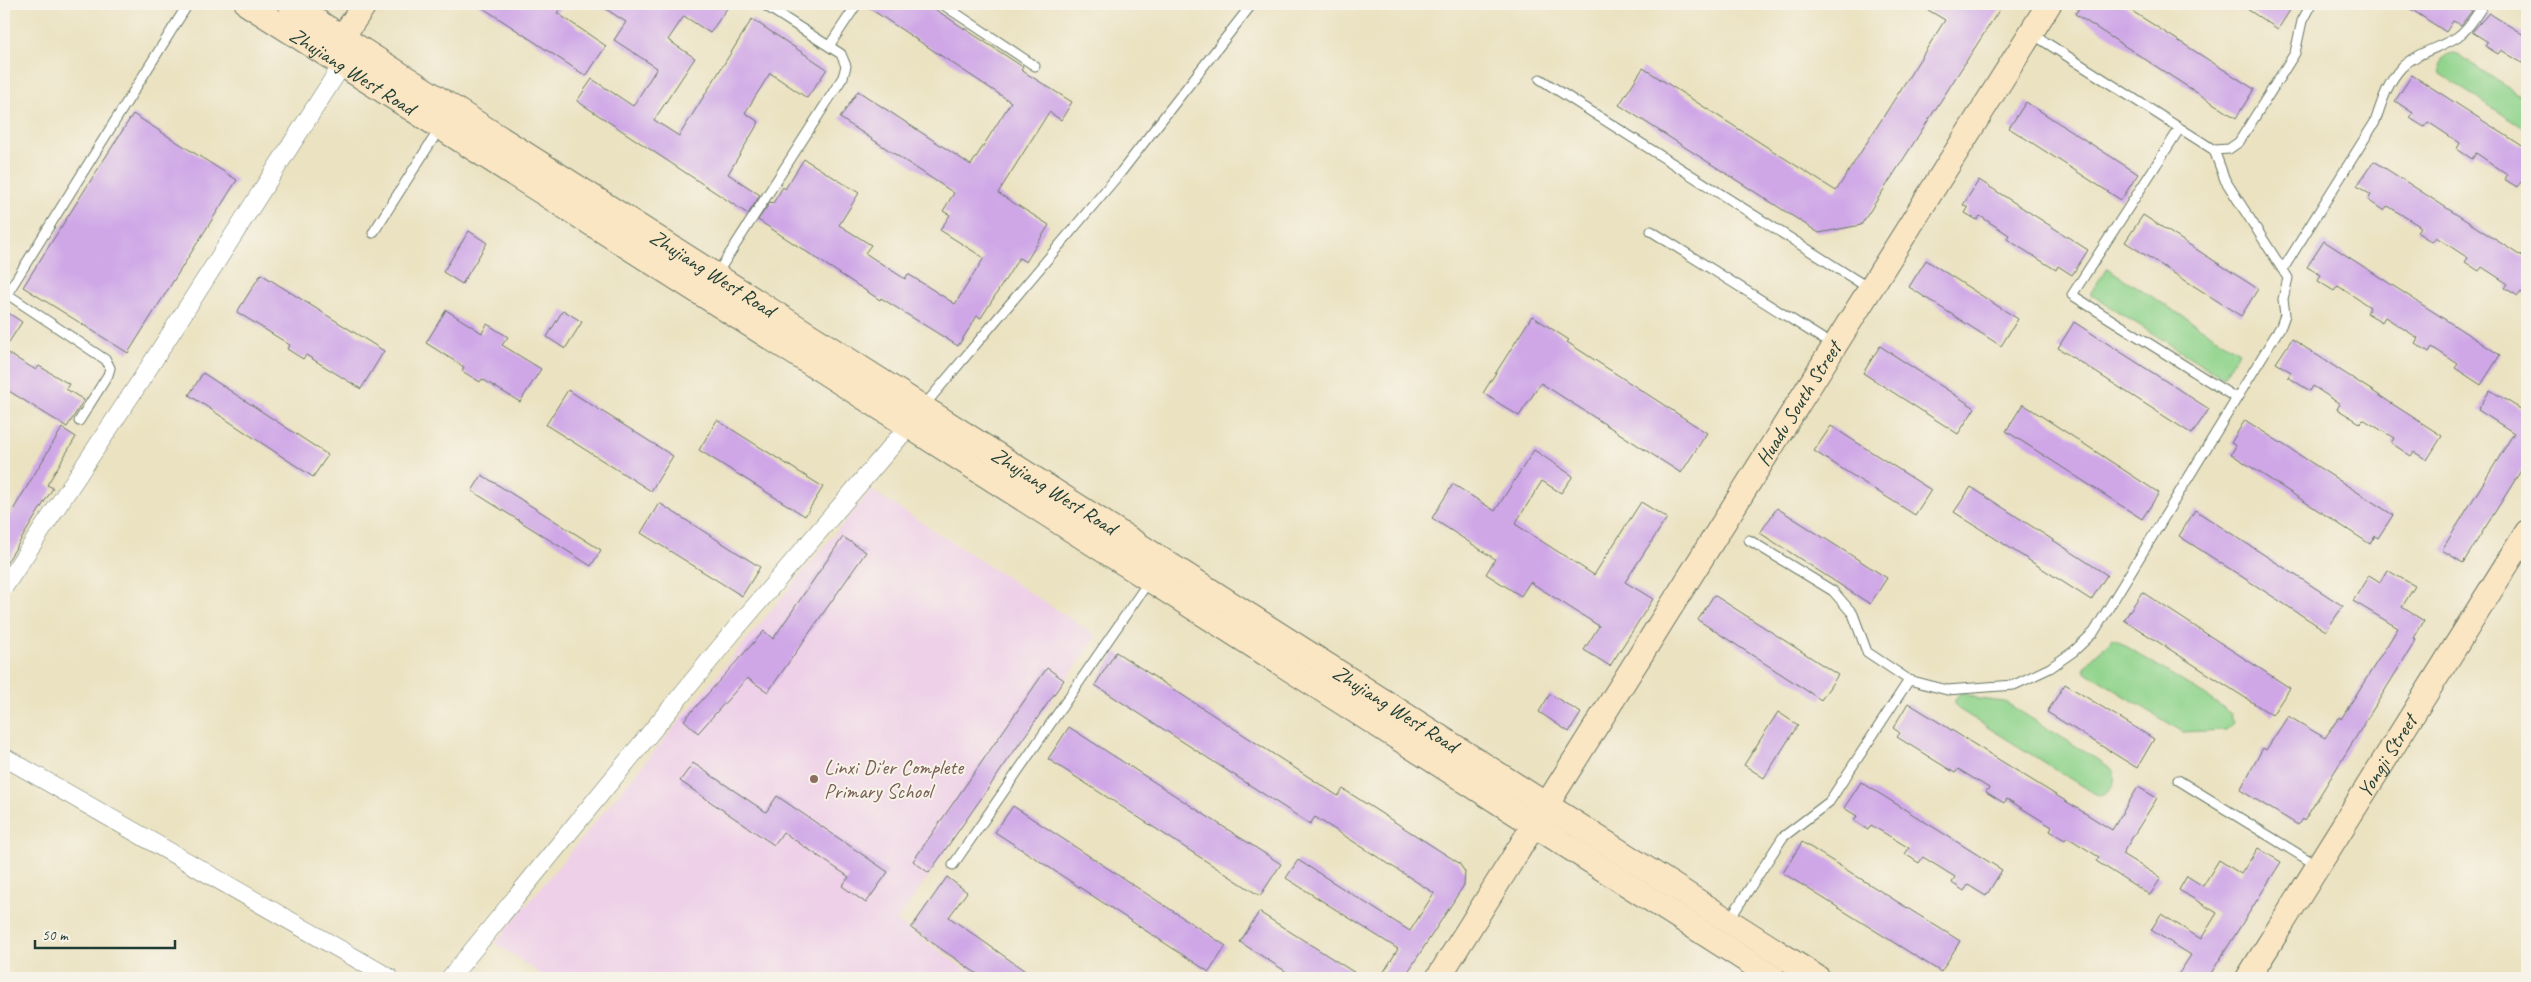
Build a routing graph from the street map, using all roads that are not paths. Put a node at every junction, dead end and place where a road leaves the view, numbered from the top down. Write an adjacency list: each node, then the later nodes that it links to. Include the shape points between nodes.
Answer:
1 (188, 4): 29 (lane, via 7,294 106,360 110,368 108,375)
2 (247, 4): 15 (main road, Zhujiang West Road)
3 (290, 4): 13 (main road, Zhujiang West Road)
4 (365, 4): 13 (main road)
5 (763, 4): 14 (lane)
6 (857, 4): 14 (lane)
7 (942, 4): 16 (lane)
8 (1252, 4): 28 (lane, via 1121,172)
9 (2050, 4): 12 (main road, Huadu South Street)
10 (2311, 4): 20 (lane, via 2302,21 2295,53 2239,142 2229,149)
11 (2484, 4): 23 (lane, via 2457,38 2422,53 2404,65 2392,80 2375,122)
12 (2031, 33): 19 (lane); 25 (main road, Huadu South Street)
13 (342, 37): 15 (main road); 24 (main road, Zhujiang West Road)
14 (828, 46): 24 (lane, via 841,54 846,66 843,77)
15 (335, 61): 18 (main road, Zhujiang West Road); 34 (street, via 139,383)
16 (1036, 66)
17 (1540, 79): 25 (lane)
18 (440, 128): 22 (lane); 30 (main road, Zhujiang West Road)
19 (2180, 128): 20 (lane); 27 (lane, via 2072,295)
20 (2214, 150): 23 (lane, via 2225,180)
21 (1650, 231): 26 (lane)
22 (373, 233)
23 (2283, 269): 27 (lane, via 2288,278 2281,326)
24 (716, 275): 28 (main road, Zhujiang West Road)
25 (1870, 290): 26 (main road, Huadu South Street)
26 (1835, 346): 38 (main road, Huadu South Street)
27 (2236, 398): 35 (lane, via 2094,632 2074,651 2050,668 2014,685 1946,690)
28 (923, 408): 38 (main road, Zhujiang West Road)
29 (79, 421)
30 (908, 426): 33 (main road, Zhujiang West Road); 44 (street, via 732,632)
31 (2527, 532): 41 (main road, Yongji Street)
32 (1749, 540): 35 (lane, via 1832,591 1852,614 1867,652)
33 (1150, 580): 39 (main road, Zhujiang West Road); 40 (lane)
34 (4, 587)
35 (1909, 680): 42 (lane, via 1829,802 1783,837)
36 (4, 757): 43 (street)
37 (2178, 780): 41 (lane)
38 (1546, 805): 39 (main road, Huadu South Street); 42 (main road, Zhujiang West Road)
39 (1534, 825): 45 (main road, Huadu South Street); 46 (main road, Zhujiang West Road)
40 (953, 865)
41 (2318, 866): 48 (main road, Yongji Street)
42 (1729, 921): 47 (main road, Zhujiang West Road)
43 (390, 978)
44 (450, 978)
45 (1438, 978)
46 (1774, 978)
47 (1818, 978)
48 (2248, 978)

